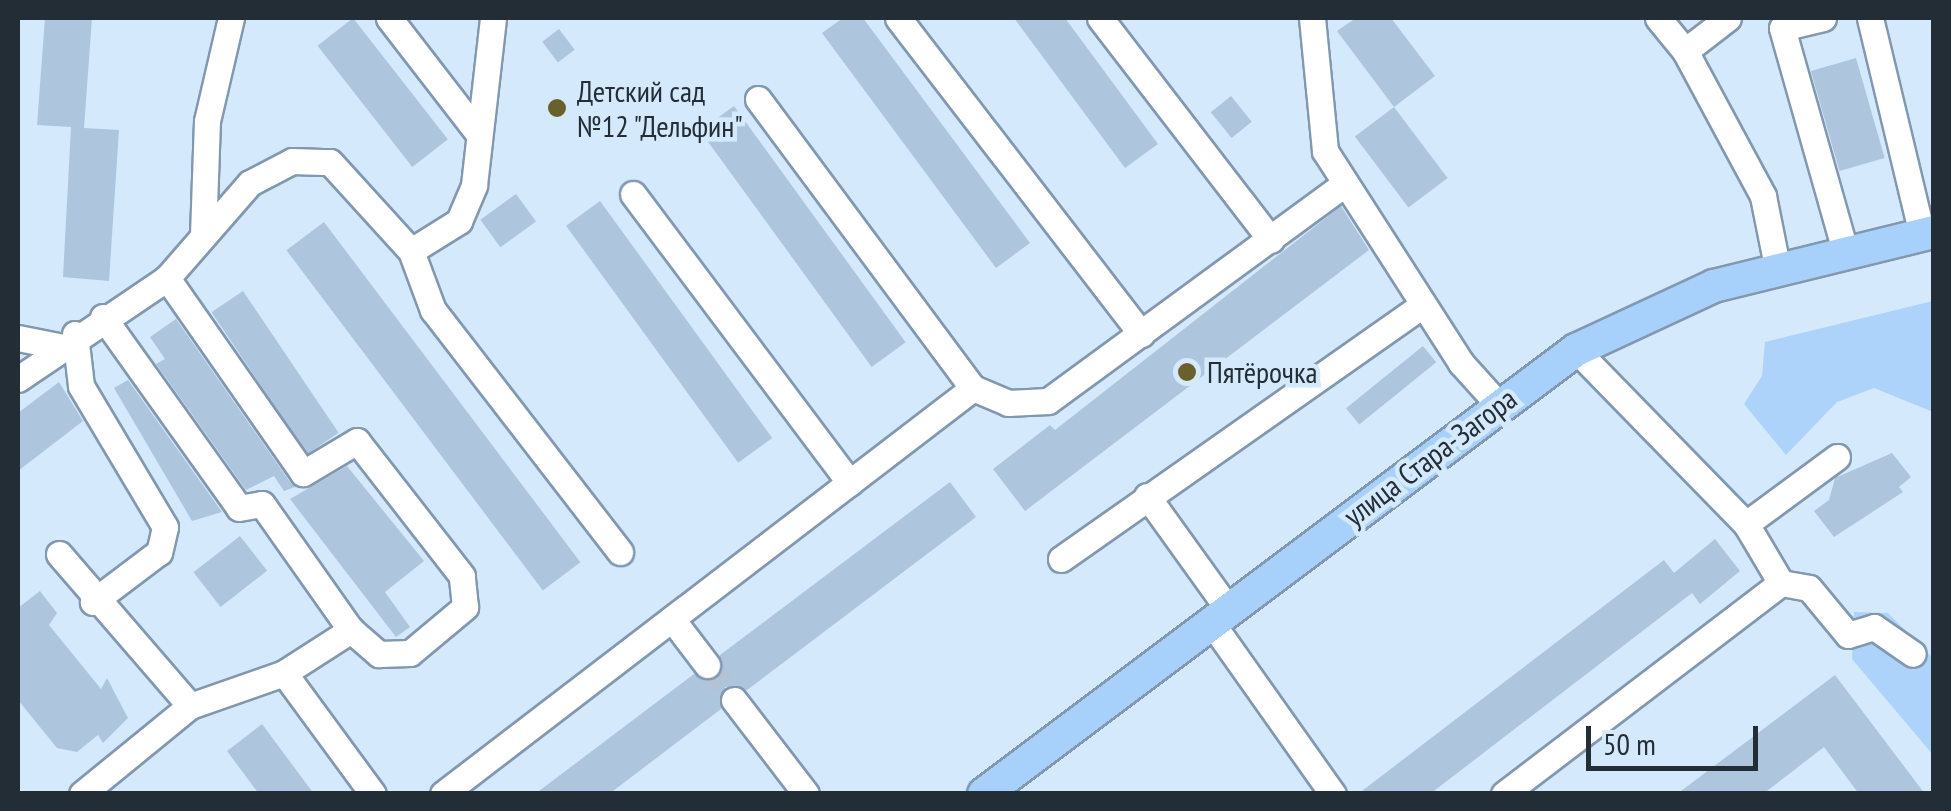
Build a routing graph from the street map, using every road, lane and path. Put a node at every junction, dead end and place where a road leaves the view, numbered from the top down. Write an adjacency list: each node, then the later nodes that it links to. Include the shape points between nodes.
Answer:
1 (231, 18): 17 (lane, via 207,121)
2 (389, 18): 13 (lane)
3 (492, 18): 13 (lane)
4 (898, 18): 25 (lane)
5 (1100, 18): 18 (lane)
6 (1312, 18): 14 (lane, via 1325,151)
7 (1658, 18): 11 (lane)
8 (1728, 18): 11 (lane)
9 (1822, 18): 19 (lane, via 1782,28)
10 (1870, 18): 16 (lane)
11 (1685, 51): 21 (lane, via 1763,196)
12 (758, 99): 30 (lane)
13 (478, 132): 20 (lane, via 474,184 459,221)
14 (1343, 184): 18 (lane); 23 (lane)
15 (634, 194): 33 (lane)
16 (1928, 233): 19 (main road, улица Стара-Загора)
17 (202, 235): 20 (lane, via 250,184 292,161 330,162); 22 (lane)
18 (1271, 240): 25 (lane)
19 (1845, 250): 21 (main road, улица Стара-Загора)
20 (410, 252): 36 (lane, via 432,310)
21 (1777, 266): 28 (main road, улица Стара-Загора, via 1625,321)
22 (166, 278): 24 (lane); 43 (lane, via 303,473 356,441 462,576 465,607 410,653 379,654)
23 (1422, 305): 31 (lane); 34 (lane)
24 (103, 317): 27 (lane); 43 (lane, via 239,508 262,504)
25 (1141, 334): 30 (lane, via 1048,401 1008,404)
26 (18, 338): 27 (lane)
27 (66, 340): 29 (lane); 40 (lane, via 81,386 165,527 159,552)
28 (1576, 350): 31 (main road, улица Стара-Загора); 35 (lane)
29 (18, 379)
30 (973, 388): 33 (lane)
31 (1498, 404): 41 (main road, улица Стара-Загора)
32 (1837, 457): 35 (lane)
33 (850, 483): 42 (lane)
34 (1147, 496): 38 (lane); 41 (lane)
35 (1746, 524): 39 (lane)
36 (620, 552)
37 (59, 554): 40 (lane)
38 (1061, 559)
39 (1781, 583): 44 (lane, via 1810,588 1848,635 1874,627); 55 (lane)
40 (93, 602): 48 (lane)
41 (1220, 616): 53 (main road, улица Стара-Загора); 54 (lane)
42 (672, 619): 45 (lane); 51 (lane)
43 (351, 630): 46 (lane)
44 (1913, 654)
45 (706, 665)
46 (284, 673): 48 (lane); 50 (lane)
47 (734, 700): 52 (lane)
48 (190, 706): 49 (lane)
49 (82, 794)
50 (373, 794)
51 (443, 794)
52 (806, 794)
53 (984, 794)
54 (1332, 794)
55 (1504, 794)

